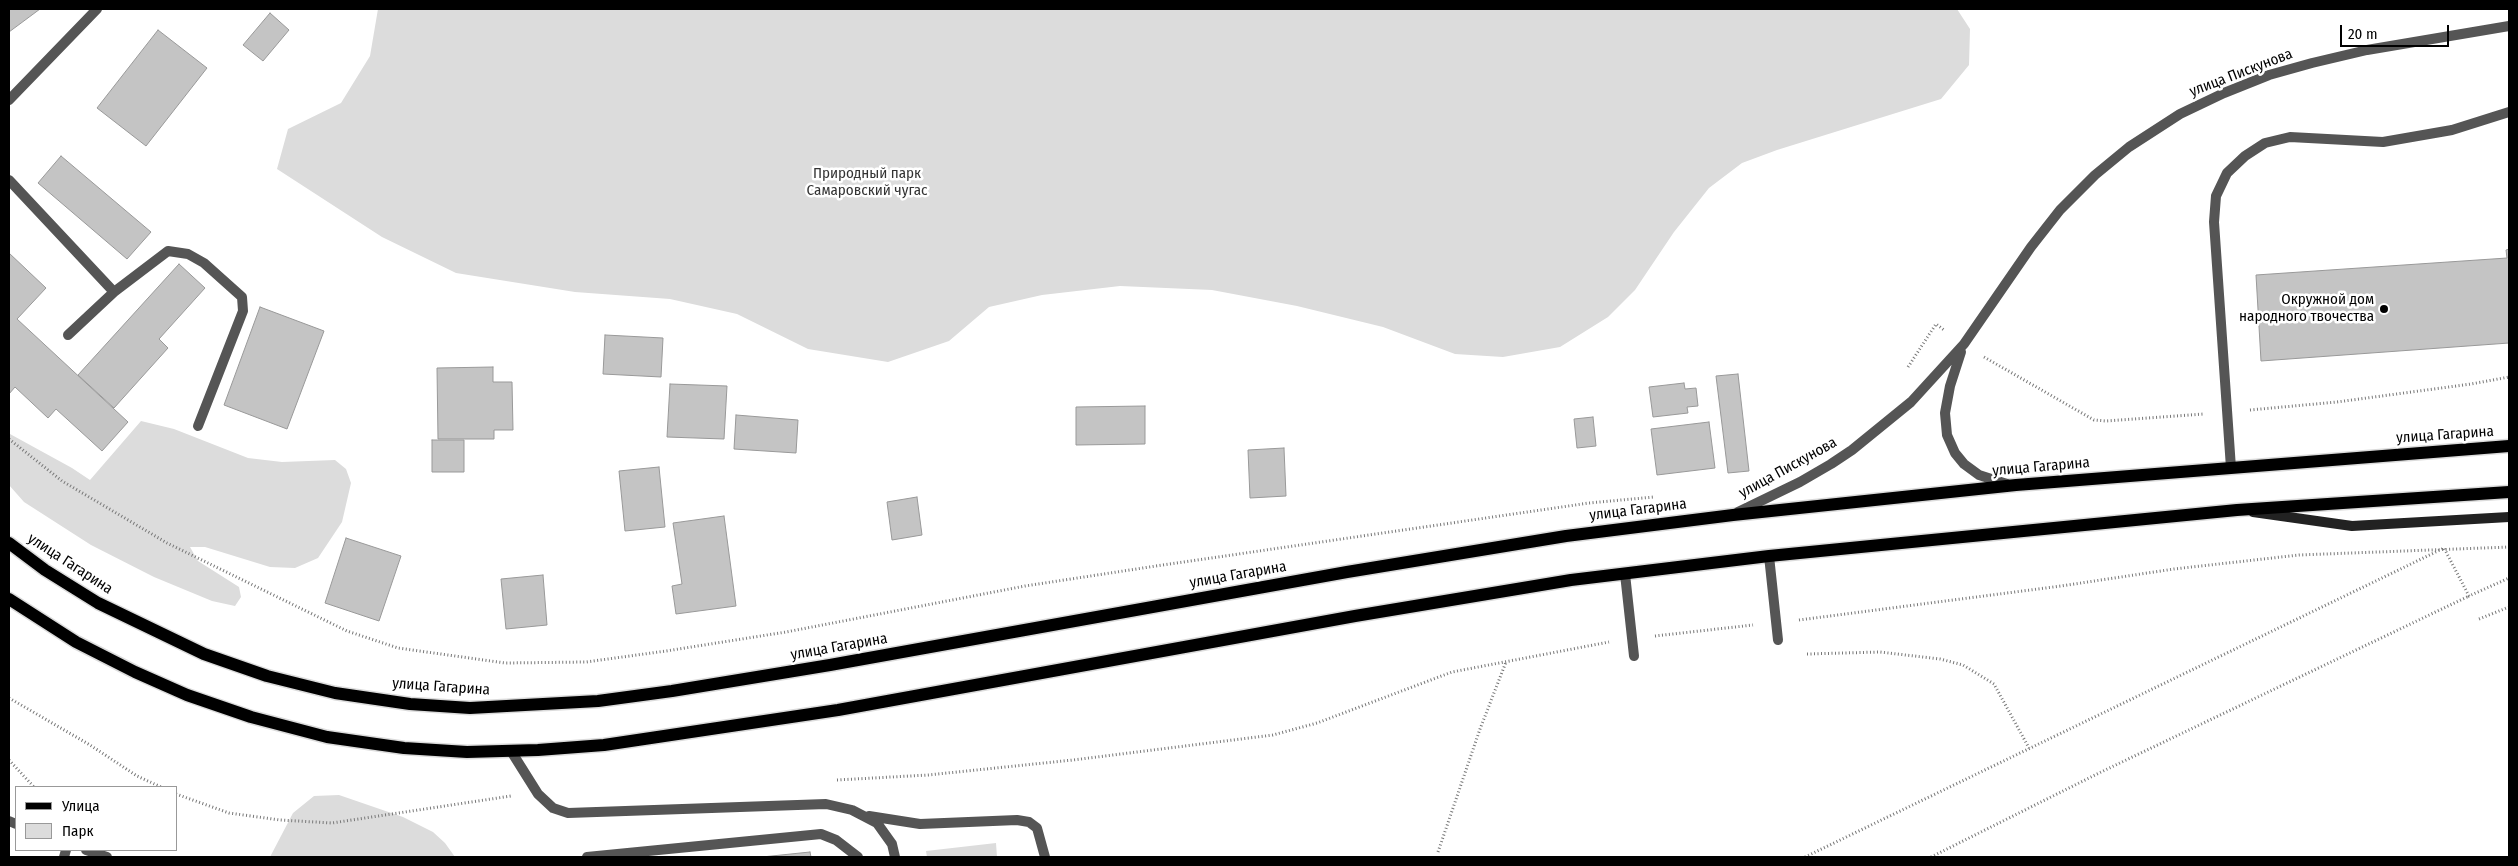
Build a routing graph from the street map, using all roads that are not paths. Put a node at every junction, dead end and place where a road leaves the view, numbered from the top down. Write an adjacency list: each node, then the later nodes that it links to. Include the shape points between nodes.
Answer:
1 (97, 9): 3 (street)
2 (2509, 26): 8 (street, улица Пискунова, via 2367,50 2312,63 2269,75 2180,114 2129,147 2060,210 2031,246)
3 (9, 100)
4 (2509, 112): 11 (street, via 2452,130 2383,142 2290,138 2265,143 2227,173 2216,196 2214,222)
5 (9, 180): 6 (street)
6 (114, 292): 7 (street); 9 (street, via 168,252 188,254 204,263 242,298 243,311)
7 (68, 335)
8 (1964, 344): 12 (street, улица Пискунова, via 1950,386 1947,435 1964,464 1987,478); 15 (street, улица Пискунова, via 1911,402 1852,450 1800,482)
9 (198, 426)
10 (2509, 446): 11 (main road, улица Гагарина)
11 (2231, 468): 12 (main road, улица Гагарина)
12 (2016, 485): 15 (main road, улица Гагарина)
13 (2509, 492): 14 (main road)
14 (2237, 510): 16 (main road, via 2352,526); 18 (main road)
15 (1733, 515): 17 (main road, улица Гагарина, via 1566,536 1347,572 840,664 672,691 598,701 470,708 410,704 335,693 267,676 204,654 98,603)
16 (2509, 517)
17 (9, 543)
18 (1769, 556): 19 (main road); 21 (street)
19 (1625, 574): 22 (street); 23 (main road, via 1355,616 828,711 604,745)
20 (9, 599): 23 (main road, via 76,642 135,672 187,695 251,717 327,737 404,748)
21 (1778, 640)
22 (1634, 656)
23 (511, 751): 24 (street, via 538,794 553,808 568,813 811,804 839,806)
24 (865, 815): 29 (street, via 885,832); 30 (street, via 920,824 1029,822 1037,828)
25 (89, 851): 26 (street)
26 (107, 857)
27 (587, 857): 28 (street, via 821,834 836,840)
28 (858, 857)
29 (895, 857)
30 (1045, 857)

